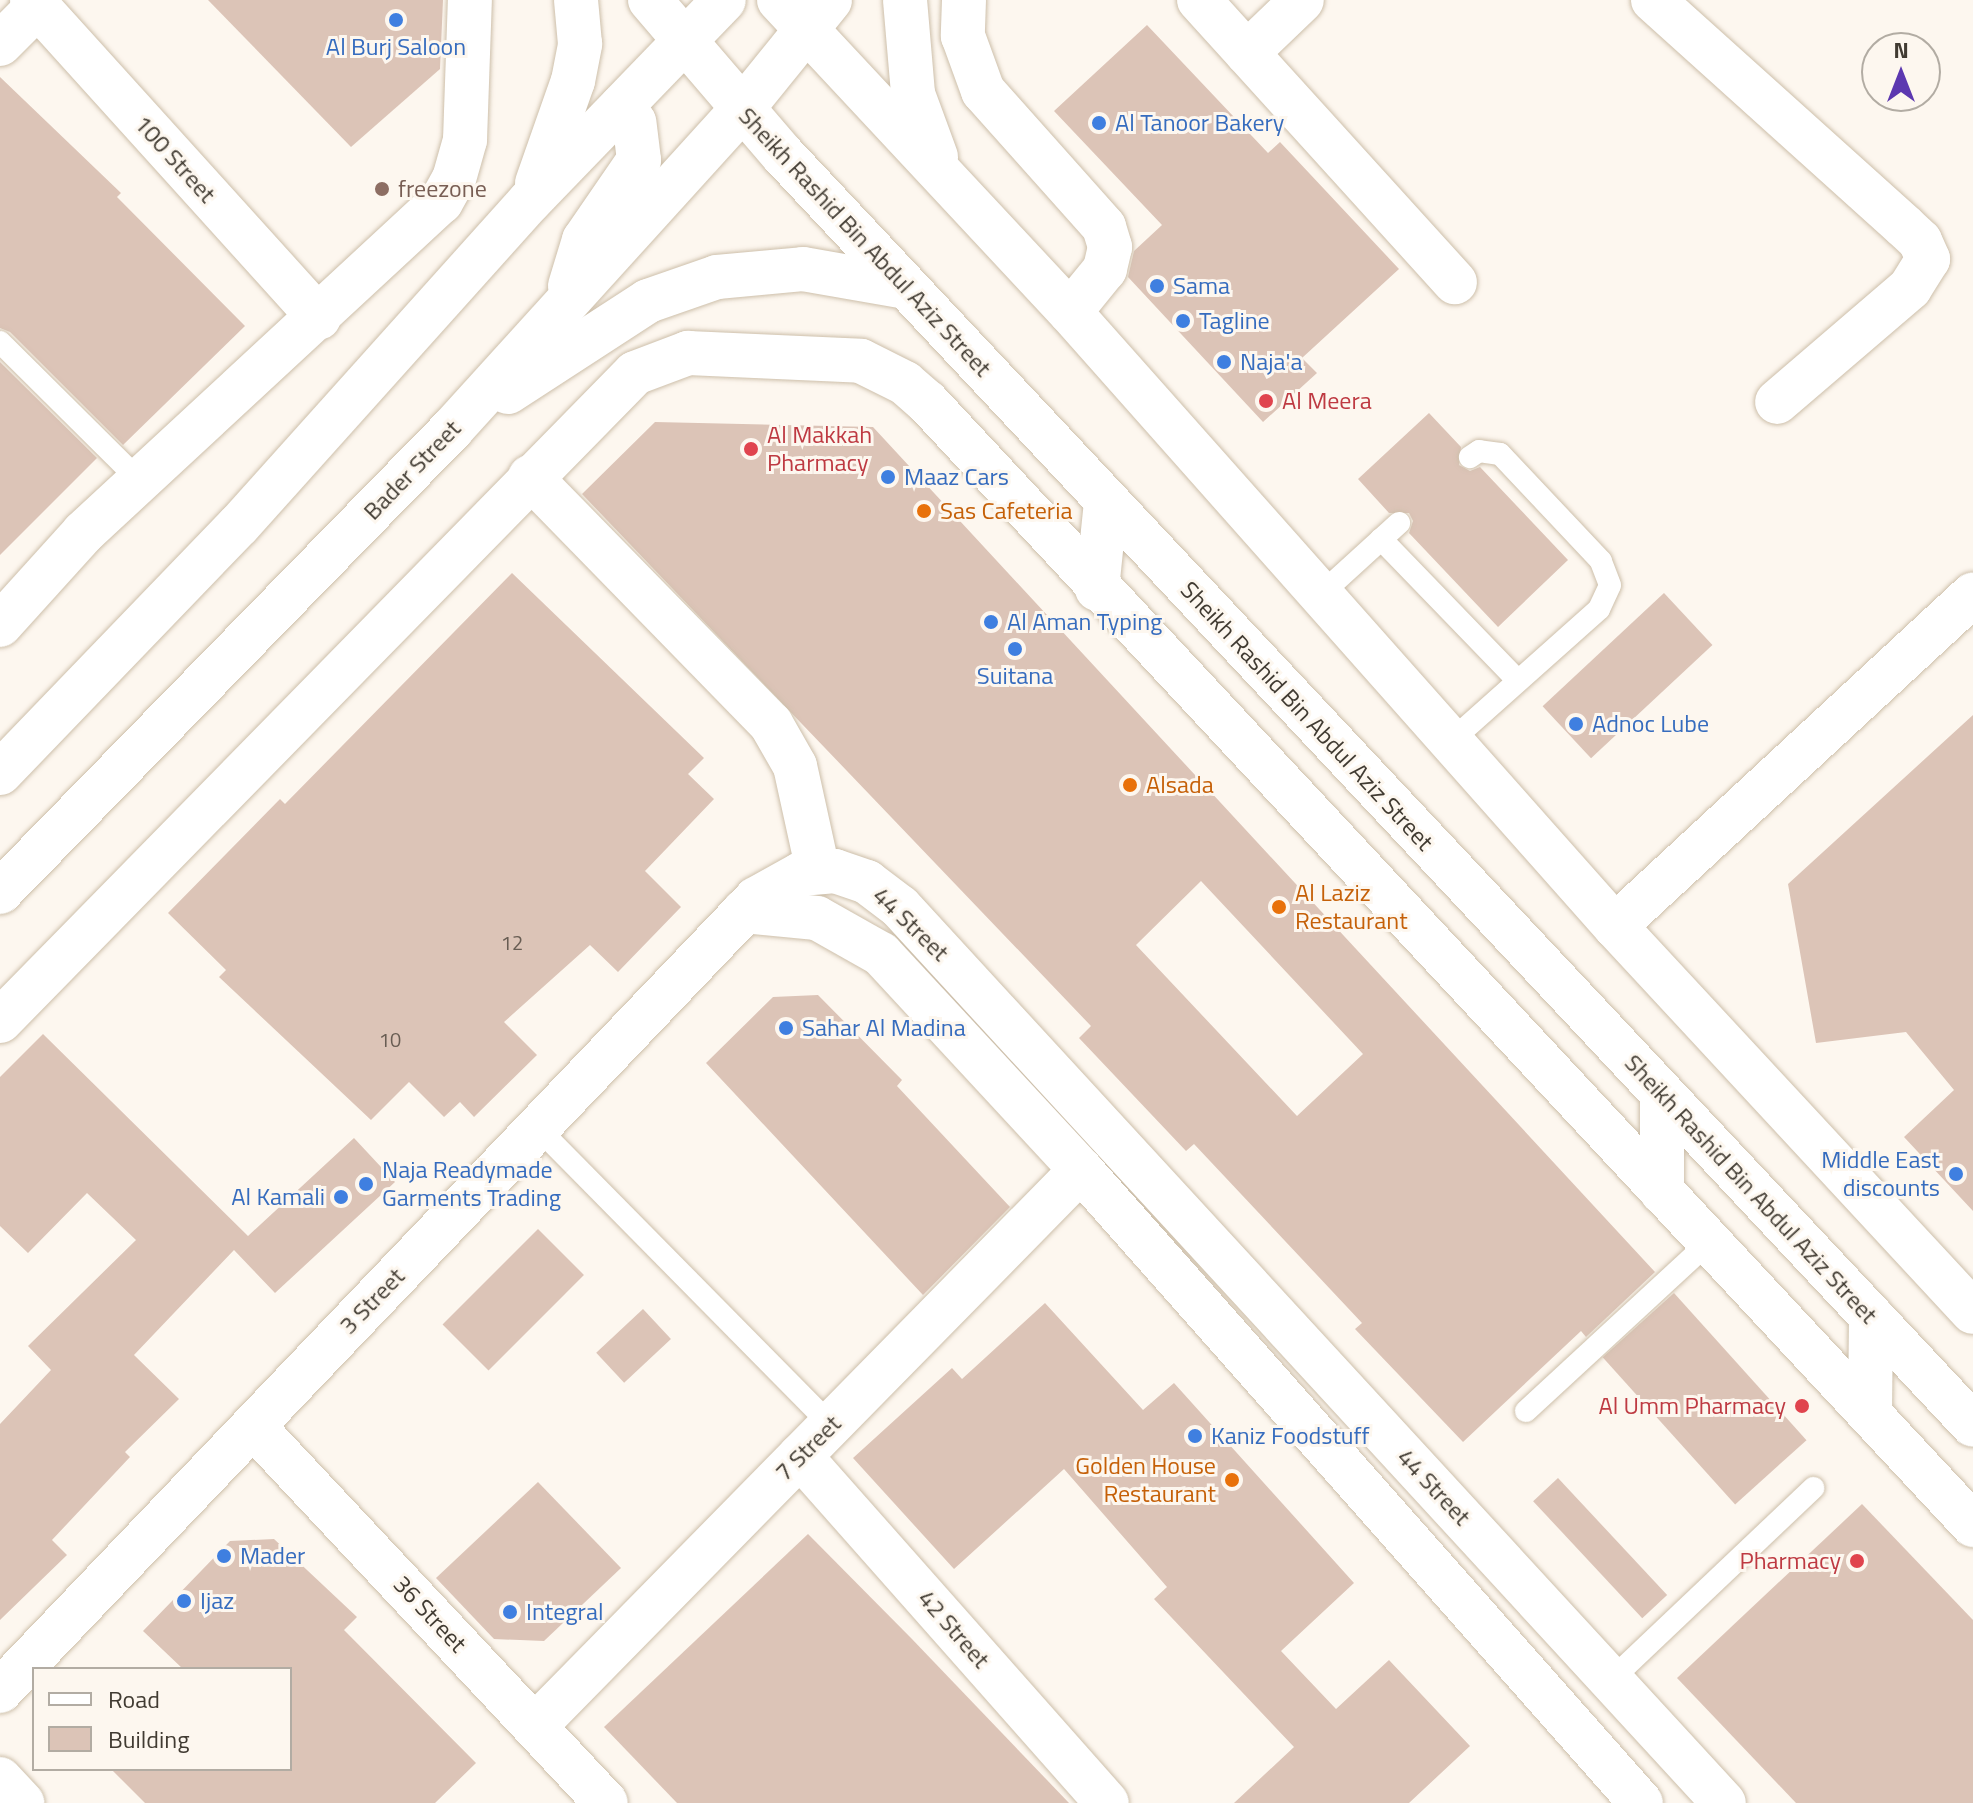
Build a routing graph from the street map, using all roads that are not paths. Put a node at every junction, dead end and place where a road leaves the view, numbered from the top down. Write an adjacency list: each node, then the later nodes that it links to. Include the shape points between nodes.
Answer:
1 (470, 0): 23 (street, via 465,140 454,179 423,223)
2 (576, 0): 18 (street, via 580,44 573,81)
3 (650, 0): 12 (street, Sheikh Rashid Bin Abdul Aziz Street)
4 (724, 0): 12 (street)
5 (905, 0): 17 (street, via 913,94)
6 (964, 0): 22 (street, via 963,36 983,91 1104,227 1110,247 1105,269)
7 (1199, 0): 14 (street)
8 (1302, 0): 14 (street)
9 (1653, 0): 25 (street, via 1920,241 1928,259 1910,288)
10 (35, 3): 13 (street); 23 (street, 100 Street)
11 (805, 10): 16 (street, Bader Street); 17 (street)
12 (685, 42): 15 (street); 16 (street, Sheikh Rashid Bin Abdul Aziz Street)
13 (0, 44)
14 (1247, 53): 19 (street)
15 (622, 106): 18 (street); 21 (street, via 634,122 639,160 584,240)
16 (742, 109): 20 (street, Sheikh Rashid Bin Abdul Aziz Street); 21 (street, Bader Street)
17 (947, 181): 22 (street)
18 (530, 201): 39 (street, via 239,525)
19 (1455, 282)
20 (906, 287): 26 (street, via 803,269 753,270 682,287 617,320); 30 (street, Sheikh Rashid Bin Abdul Aziz Street)
21 (568, 301): 26 (street, Bader Street)
22 (1070, 312): 34 (street)
23 (319, 318): 29 (street)
24 (0, 342): 29 (lane)
25 (1777, 402)
26 (452, 429): 41 (street, Bader Street)
27 (1470, 457): 37 (lane, via 1479,451 1500,454 1608,572 1607,599 1599,609)
28 (530, 477): 33 (street, via 621,385 660,360 688,353 850,359 882,369 927,402); 40 (street, via 771,724 799,778); 44 (street)
29 (140, 481): 36 (street, via 83,533)
30 (1106, 502): 33 (street); 45 (street, Sheikh Rashid Bin Abdul Aziz Street)
31 (1399, 523): 32 (lane)
32 (1381, 539): 34 (lane); 37 (lane)
33 (1097, 589): 48 (street)
34 (1320, 595): 38 (street)
35 (1973, 595): 43 (street)
36 (0, 625)
37 (1518, 681): 38 (lane)
38 (1451, 741): 43 (street)
39 (0, 773)
40 (818, 871): 42 (street, via 785,880); 60 (street, 44 Street, via 867,882 900,907)
41 (0, 892)
42 (744, 911): 46 (street, 3 Street); 47 (street, 44 Street, via 817,918 871,947)
43 (1615, 926): 50 (street)
44 (0, 1021)
45 (1662, 1094): 48 (street); 51 (street, Sheikh Rashid Bin Abdul Aziz Street)
46 (538, 1128): 54 (lane); 56 (street, 3 Street)
47 (1081, 1170): 54 (street, 7 Street); 67 (street, 44 Street)
48 (1662, 1192): 49 (street)
49 (1709, 1242): 52 (lane); 53 (street)
50 (1973, 1312)
51 (1871, 1316): 53 (street); 55 (street, Sheikh Rashid Bin Abdul Aziz Street)
52 (1526, 1411)
53 (1870, 1414): 59 (street)
54 (831, 1425): 57 (street, 7 Street)
55 (1973, 1425)
56 (253, 1426): 61 (street, 3 Street); 62 (street, 36 Street)
57 (800, 1456): 62 (street, 7 Street); 66 (street, 42 Street)
58 (1813, 1488): 60 (lane)
59 (1973, 1525)
60 (1611, 1680): 68 (street, 44 Street)
61 (0, 1691)
62 (535, 1726): 65 (street, 36 Street)
63 (0, 1779): 64 (street)
64 (22, 1803)
65 (606, 1803)
66 (1107, 1803)
67 (1641, 1803)
68 (1724, 1803)

